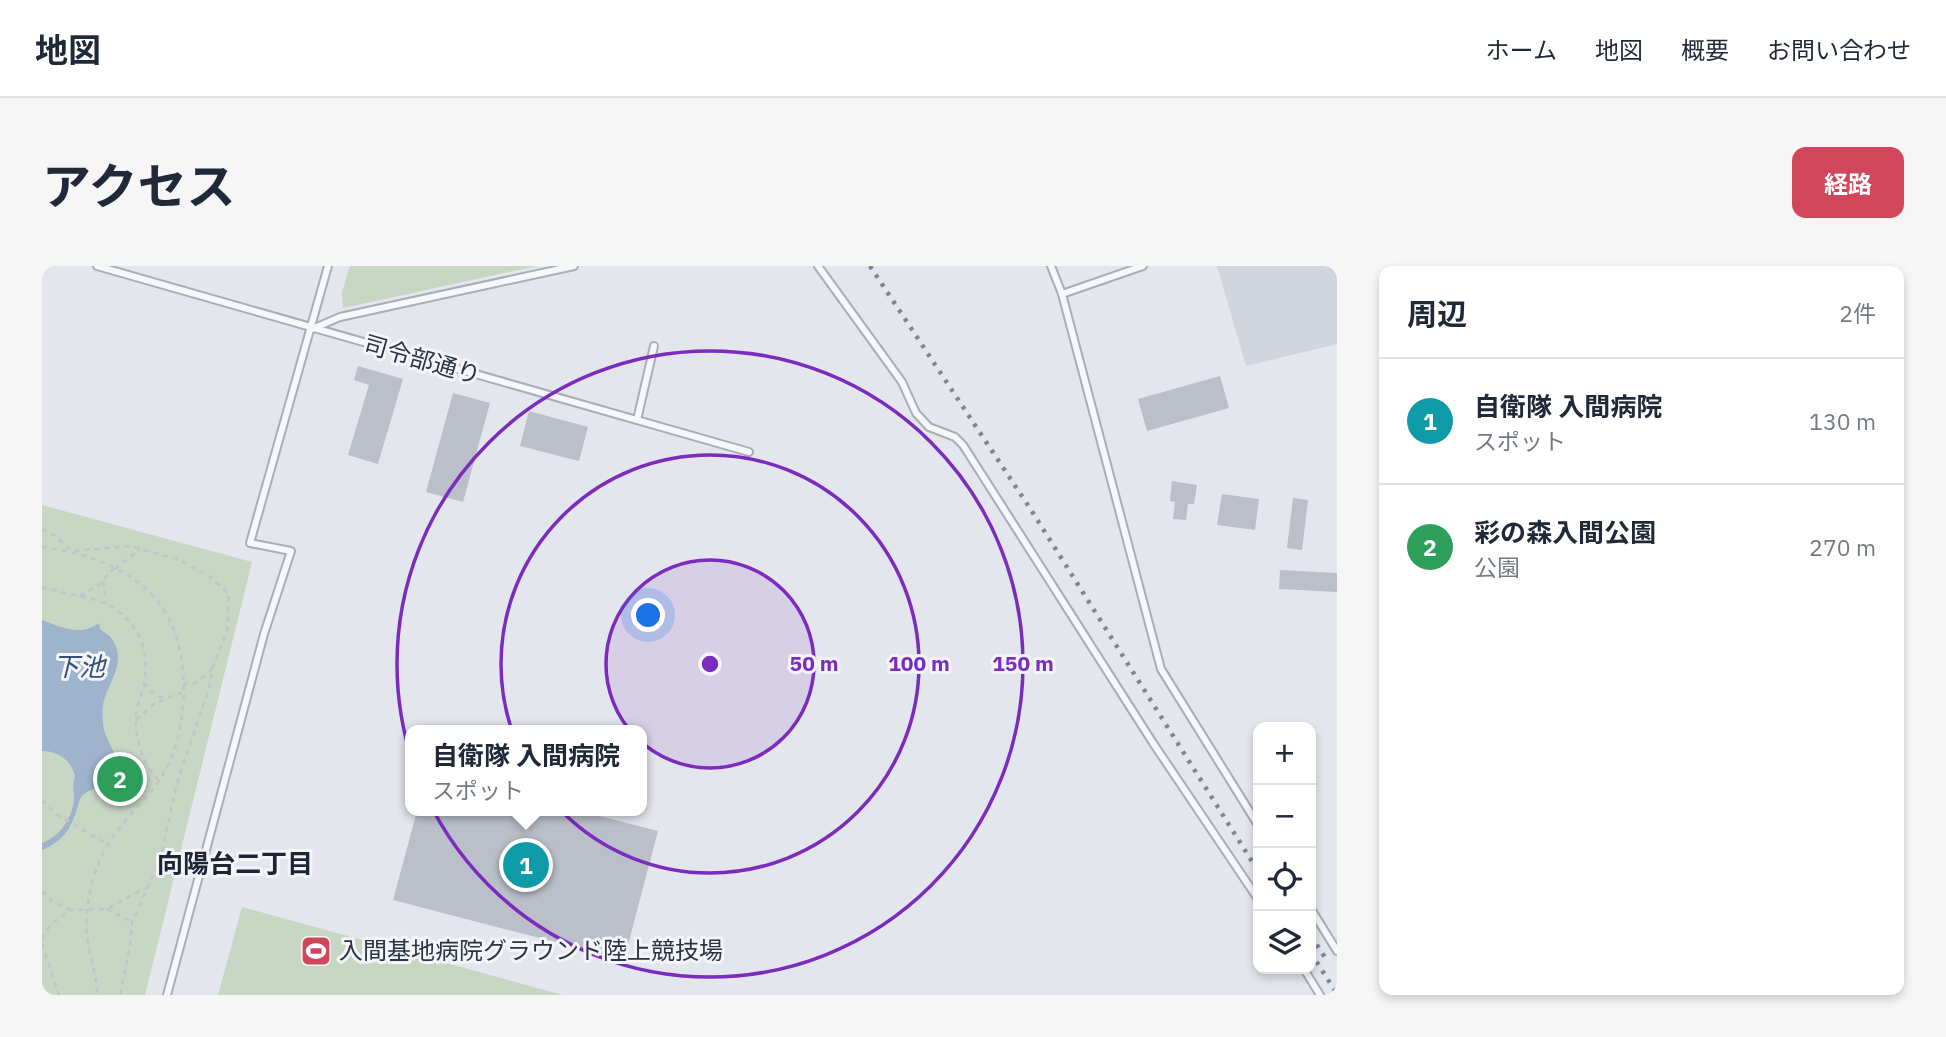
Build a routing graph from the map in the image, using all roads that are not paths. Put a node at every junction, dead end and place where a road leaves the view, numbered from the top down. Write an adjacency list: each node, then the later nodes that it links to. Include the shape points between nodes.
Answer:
1 (97, 266): 8 (lane, 司令部通り)
2 (328, 266): 8 (lane)
3 (574, 266): 8 (lane, via 340,317)
4 (818, 266): 13 (lane, via 902,382 916,413 929,427 963,445)
5 (1052, 266): 7 (lane)
6 (1143, 266): 7 (lane)
7 (1062, 294): 12 (lane, via 1161,669)
8 (312, 329): 10 (lane, 司令部通り); 17 (lane, via 250,543 292,551 264,634)
9 (654, 346): 10 (lane)
10 (637, 420): 11 (lane, 司令部通り)
11 (749, 452)
12 (1253, 817)
13 (1253, 891)
14 (1312, 911): 15 (lane)
15 (1337, 950)
16 (1307, 974): 18 (lane)
17 (167, 995)
18 (1320, 995)

